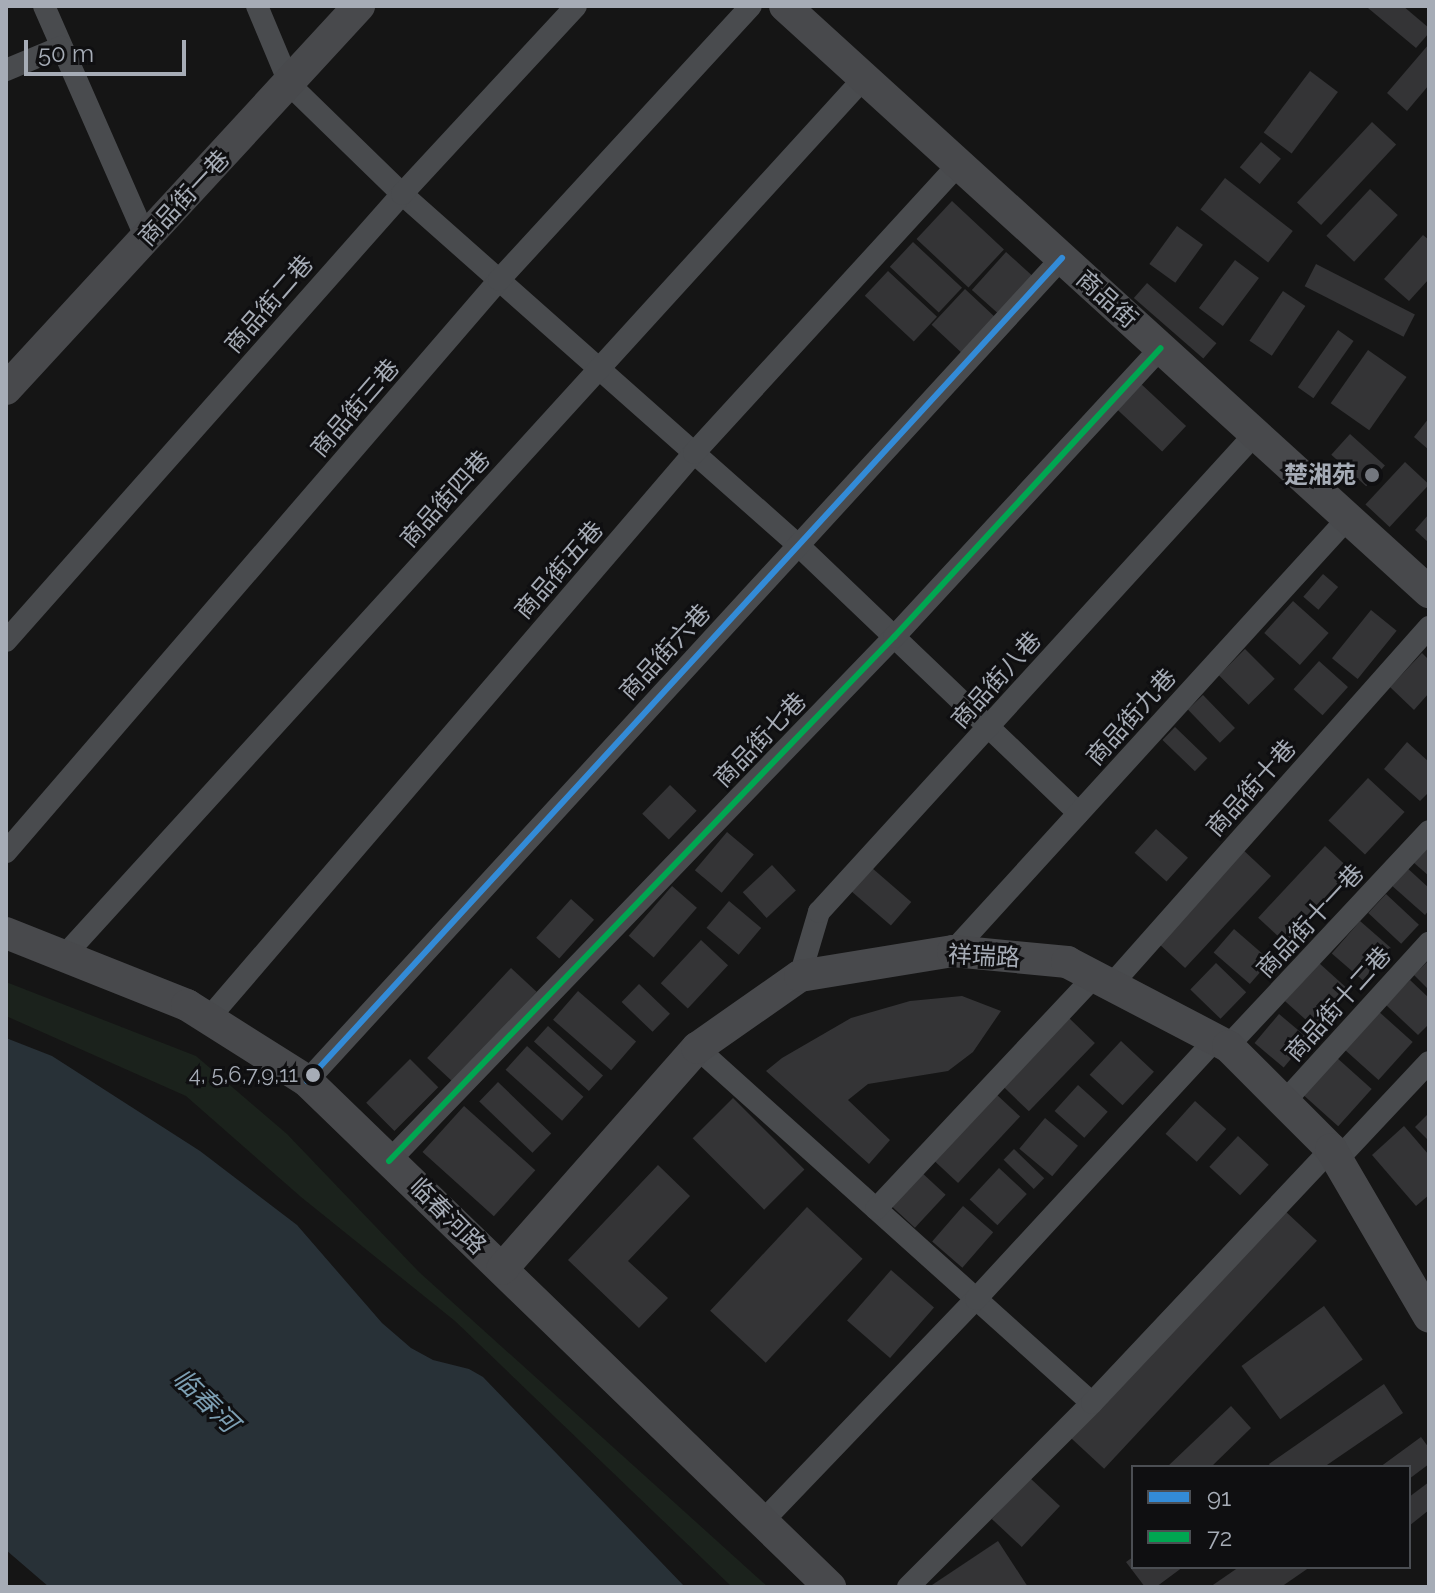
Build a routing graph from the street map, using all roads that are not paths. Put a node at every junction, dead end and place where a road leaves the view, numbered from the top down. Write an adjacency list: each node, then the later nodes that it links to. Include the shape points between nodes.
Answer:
1 (44, 6): 7 (street)
2 (257, 6): 10 (street)
3 (359, 6): 10 (street, 商品街一巷)
4 (576, 6): 12 (street, 商品街二巷)
5 (751, 6): 15 (street, 商品街三巷)
6 (785, 6): 9 (street, 商品街)
7 (61, 47): 8 (street); 13 (street)
8 (6, 70)
9 (864, 78): 11 (street, 商品街); 17 (street, 商品街四巷)
10 (290, 85): 12 (street); 13 (street, 商品街一巷)
11 (959, 164): 14 (street, 商品街); 20 (street, 商品街五巷)
12 (402, 194): 15 (street); 26 (street, 商品街二巷)
13 (146, 238): 18 (street, 商品街一巷)
14 (1062, 258): 16 (street, 商品街); 22 (street, 商品街六巷)
15 (499, 280): 17 (street); 30 (street, 商品街三巷)
16 (1161, 348): 19 (street, 商品街); 25 (street, 商品街七巷)
17 (599, 369): 20 (street); 34 (street, 商品街四巷)
18 (6, 389)
19 (1255, 434): 21 (street, 商品街); 27 (street, 商品街八巷)
20 (694, 453): 22 (street); 37 (street, 商品街五巷)
21 (1348, 518): 23 (street, 商品街); 28 (street, 商品街九巷)
22 (798, 545): 25 (street); 41 (street, 商品街六巷)
23 (1429, 592)
24 (1429, 627): 36 (street, 商品街十巷)
25 (894, 637): 27 (street); 44 (street, 商品街七巷)
26 (6, 641)
27 (988, 727): 28 (street); 35 (street, 商品街八巷, via 819,912)
28 (1078, 813): 33 (street, 商品街九巷)
29 (1429, 831): 38 (street, 商品街十一巷)
30 (6, 852)
31 (6, 933): 34 (street, 临春河路)
32 (1429, 943): 42 (street, 商品街十二巷)
33 (953, 951): 35 (street, 祥瑞路); 36 (street, 祥瑞路, via 1067,962)
34 (64, 956): 37 (street, 临春河路)
35 (800, 976): 39 (street, 祥瑞路)
36 (1104, 979): 38 (street, 祥瑞路); 45 (street, 商品街十巷)
37 (209, 1018): 41 (street, 临春河路)
38 (1222, 1042): 42 (street, 祥瑞路); 47 (street, 商品街十一巷)
39 (697, 1048): 45 (street); 46 (street, 祥瑞路)
40 (1429, 1062): 43 (street)
41 (307, 1081): 44 (street, 临春河路)
42 (1285, 1101): 43 (street, 祥瑞路)
43 (1334, 1155): 48 (street, 祥瑞路); 49 (street)
44 (389, 1161): 46 (street, 临春河路)
45 (876, 1209): 47 (street)
46 (502, 1269): 50 (street, 临春河路)
47 (976, 1299): 49 (street); 50 (street, 商品街十一巷)
48 (1429, 1317)
49 (1092, 1403): 52 (street)
50 (761, 1523): 51 (street, 临春河路)
51 (830, 1587)
52 (908, 1587)

